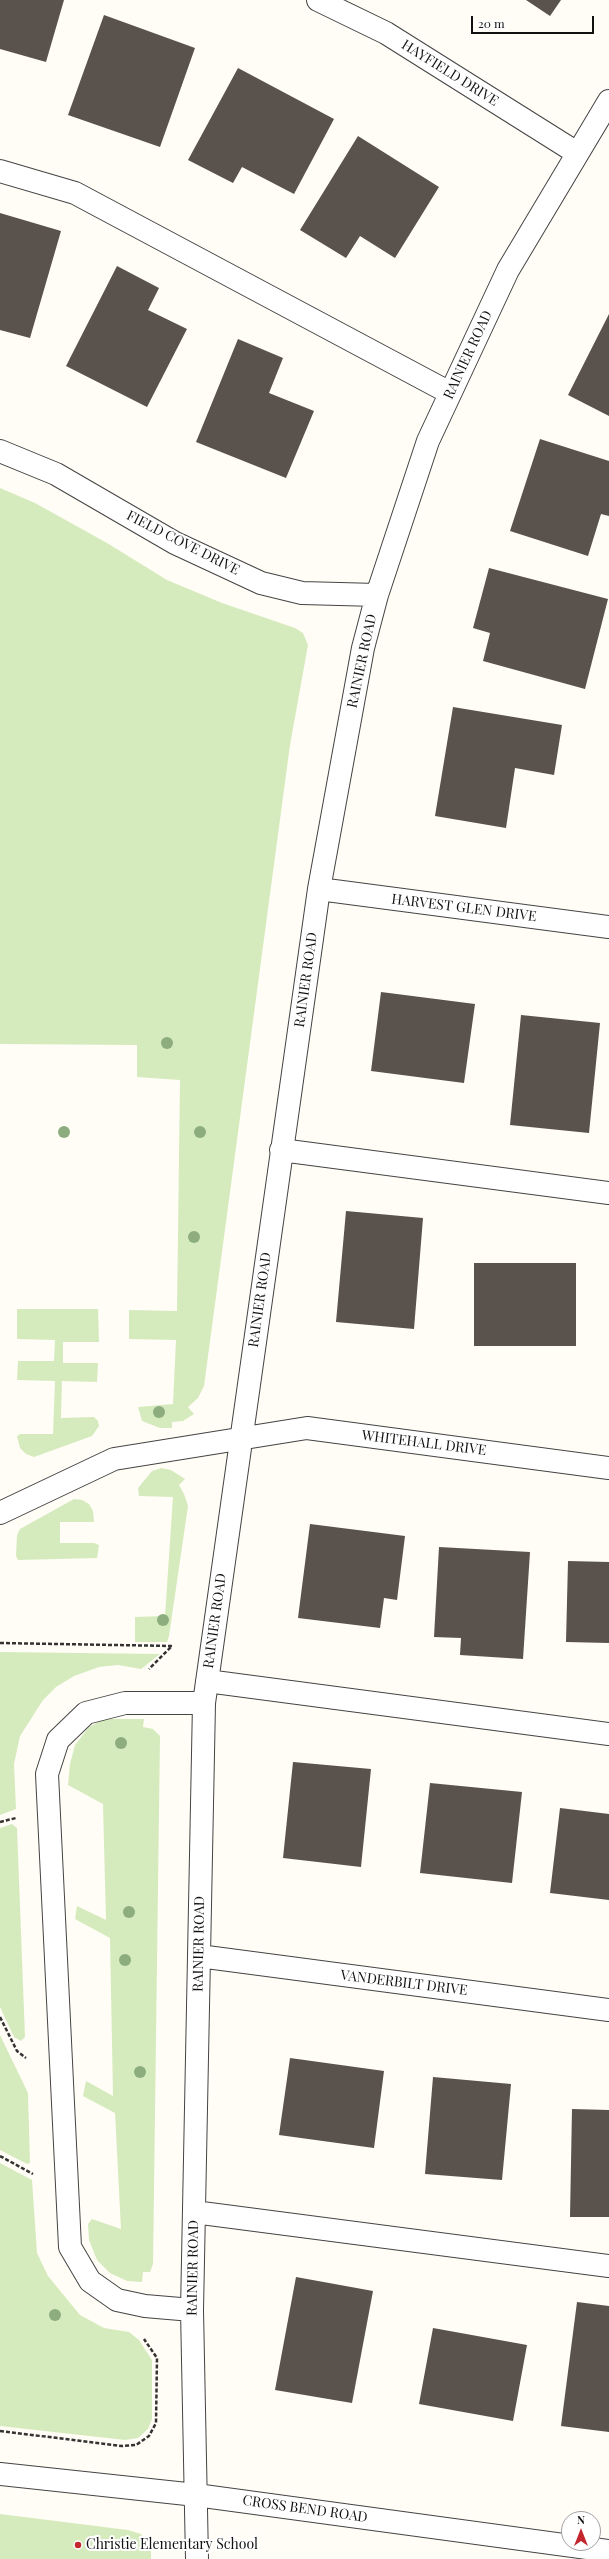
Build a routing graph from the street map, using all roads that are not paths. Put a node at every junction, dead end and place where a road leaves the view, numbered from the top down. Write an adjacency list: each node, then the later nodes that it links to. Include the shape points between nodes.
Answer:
1 (318, 0): 3 (street, HAYFIELD DRIVE, via 386,32)
2 (609, 102): 3 (street, RAINIER ROAD)
3 (577, 153): 5 (street, RAINIER ROAD, via 508,270)
4 (0, 171): 5 (street, via 75,193)
5 (450, 393): 7 (street, RAINIER ROAD, via 428,441)
6 (0, 450): 7 (street, FIELD COVE DRIVE, via 56,474 175,543 261,583 302,593)
7 (377, 595): 8 (street, RAINIER ROAD, via 363,648)
8 (319, 888): 9 (street, HARVEST GLEN DRIVE); 10 (street, RAINIER ROAD)
9 (609, 927)
10 (282, 1150): 11 (street); 12 (street, RAINIER ROAD)
11 (609, 1193)
12 (240, 1439): 13 (street, WHITEHALL DRIVE, via 307,1428); 14 (street, WHITEHALL DRIVE, via 114,1459); 15 (street, RAINIER ROAD)
13 (609, 1468)
14 (0, 1513)
15 (207, 1681): 16 (street, RAINIER ROAD); 17 (street)
16 (204, 1703): 18 (street, RAINIER ROAD); 22 (street, via 125,1703 86,1713 58,1740 46,1774 70,2247 90,2281 117,2300 145,2306)
17 (609, 1734)
18 (199, 1956): 19 (street, VANDERBILT DRIVE); 20 (street, RAINIER ROAD)
19 (609, 2010)
20 (194, 2212): 21 (street); 22 (street, RAINIER ROAD)
21 (609, 2266)
22 (192, 2310): 24 (street, RAINIER ROAD)
23 (0, 2474): 24 (street, CROSS BEND ROAD)
24 (196, 2495): 25 (street, CROSS BEND ROAD); 26 (street, RAINIER ROAD)
25 (609, 2551)
26 (197, 2559)

